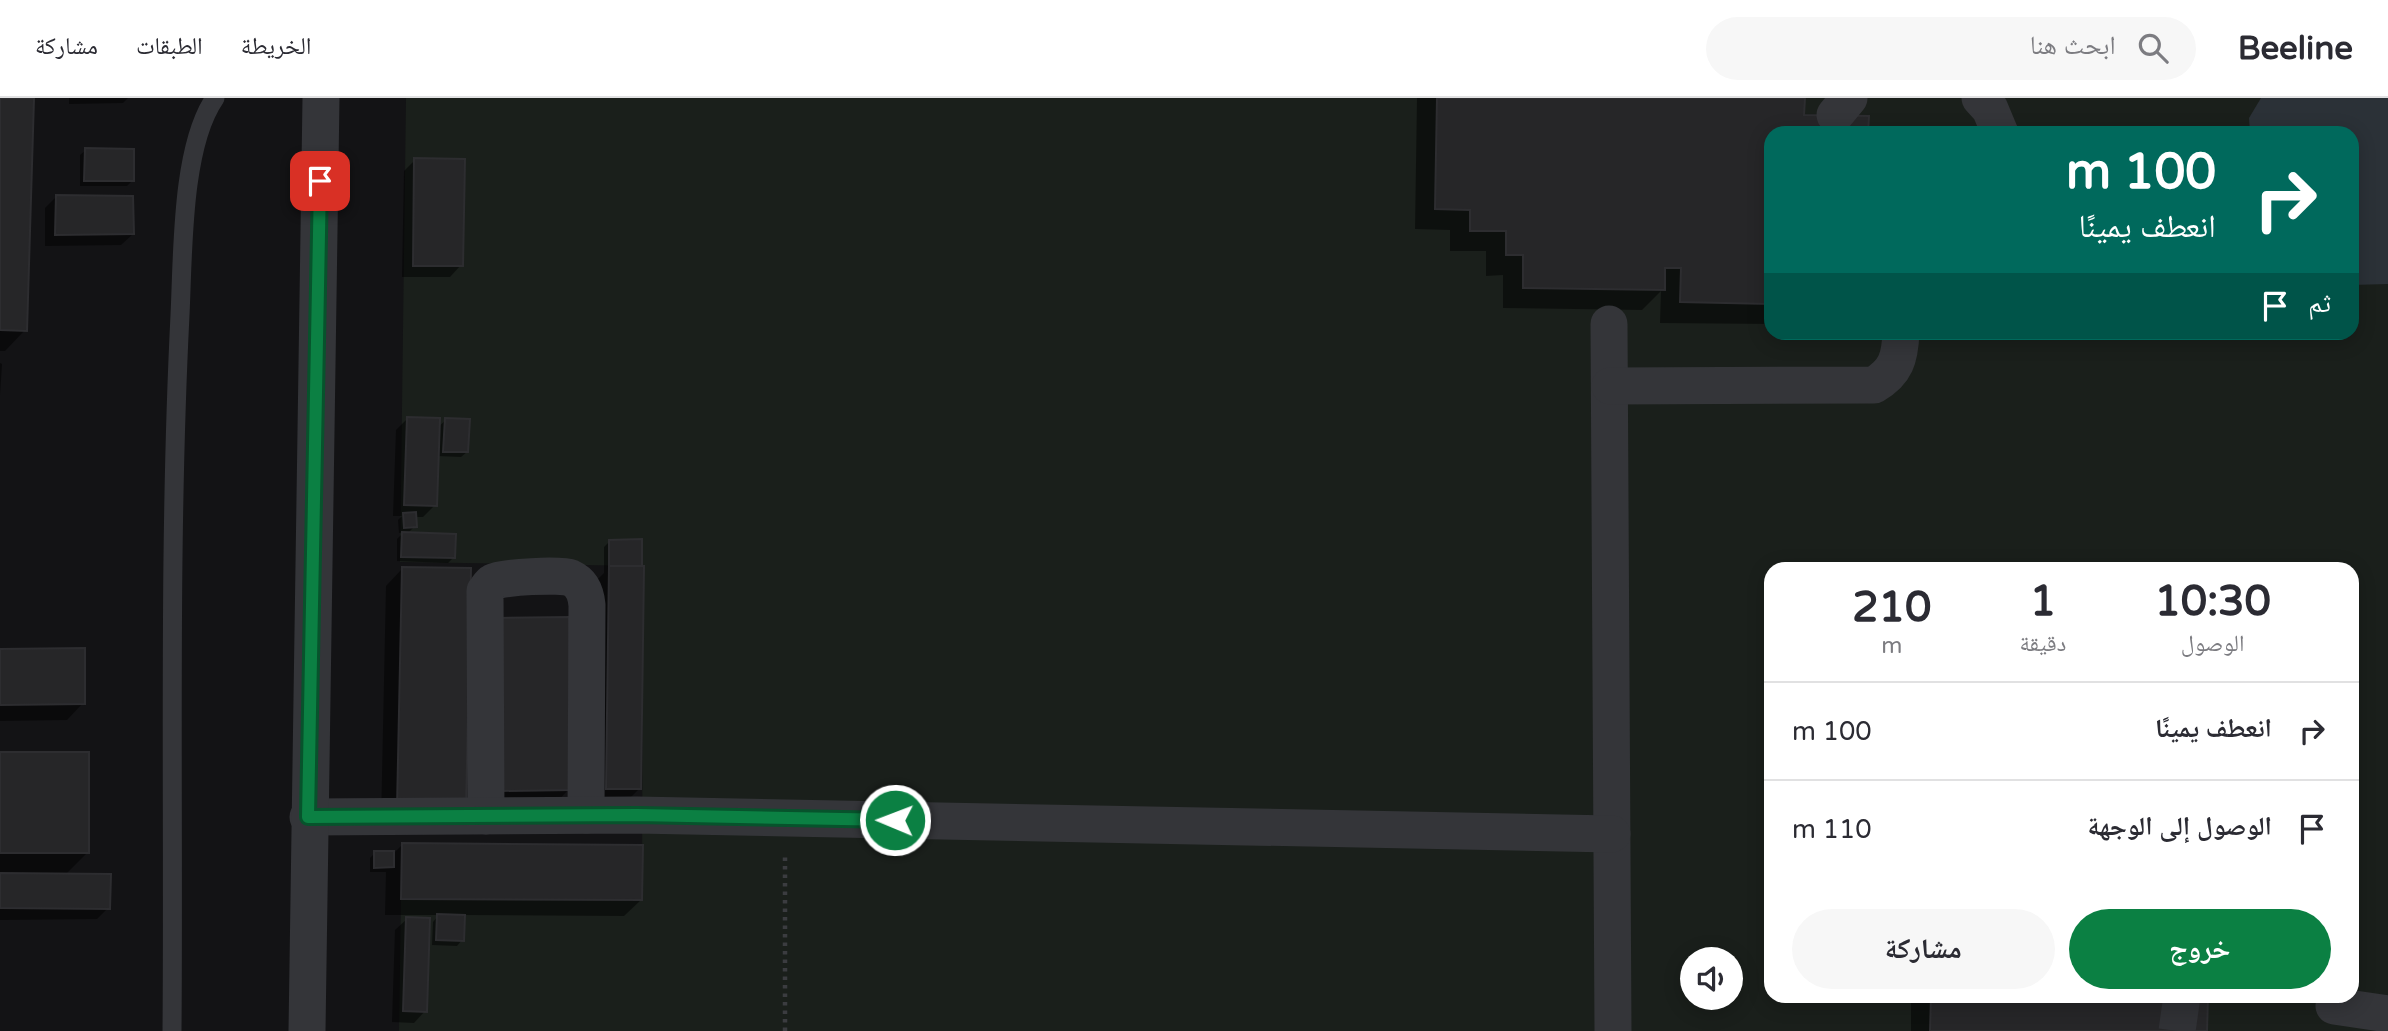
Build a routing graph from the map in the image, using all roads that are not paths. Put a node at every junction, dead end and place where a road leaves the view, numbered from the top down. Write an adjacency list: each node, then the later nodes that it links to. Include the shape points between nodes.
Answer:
1 (215, 98): 14 (lane, via 203,115 192,160 175,407)
2 (321, 98): 10 (street)
3 (1980, 98): 4 (street)
4 (1997, 126)
5 (1609, 324): 7 (street)
6 (1900, 340): 7 (street, via 1898,362 1889,376 1874,385)
7 (1610, 386): 11 (street)
8 (486, 816): 9 (street); 9 (street, via 485,590 503,580 558,576 580,584 587,605); 10 (street)
9 (586, 816): 11 (street)
10 (308, 817): 15 (street)
11 (1612, 834): 16 (street)
12 (2332, 1011): 13 (street)
13 (2388, 1014)
14 (172, 1031)
15 (307, 1031)
16 (1613, 1031)

